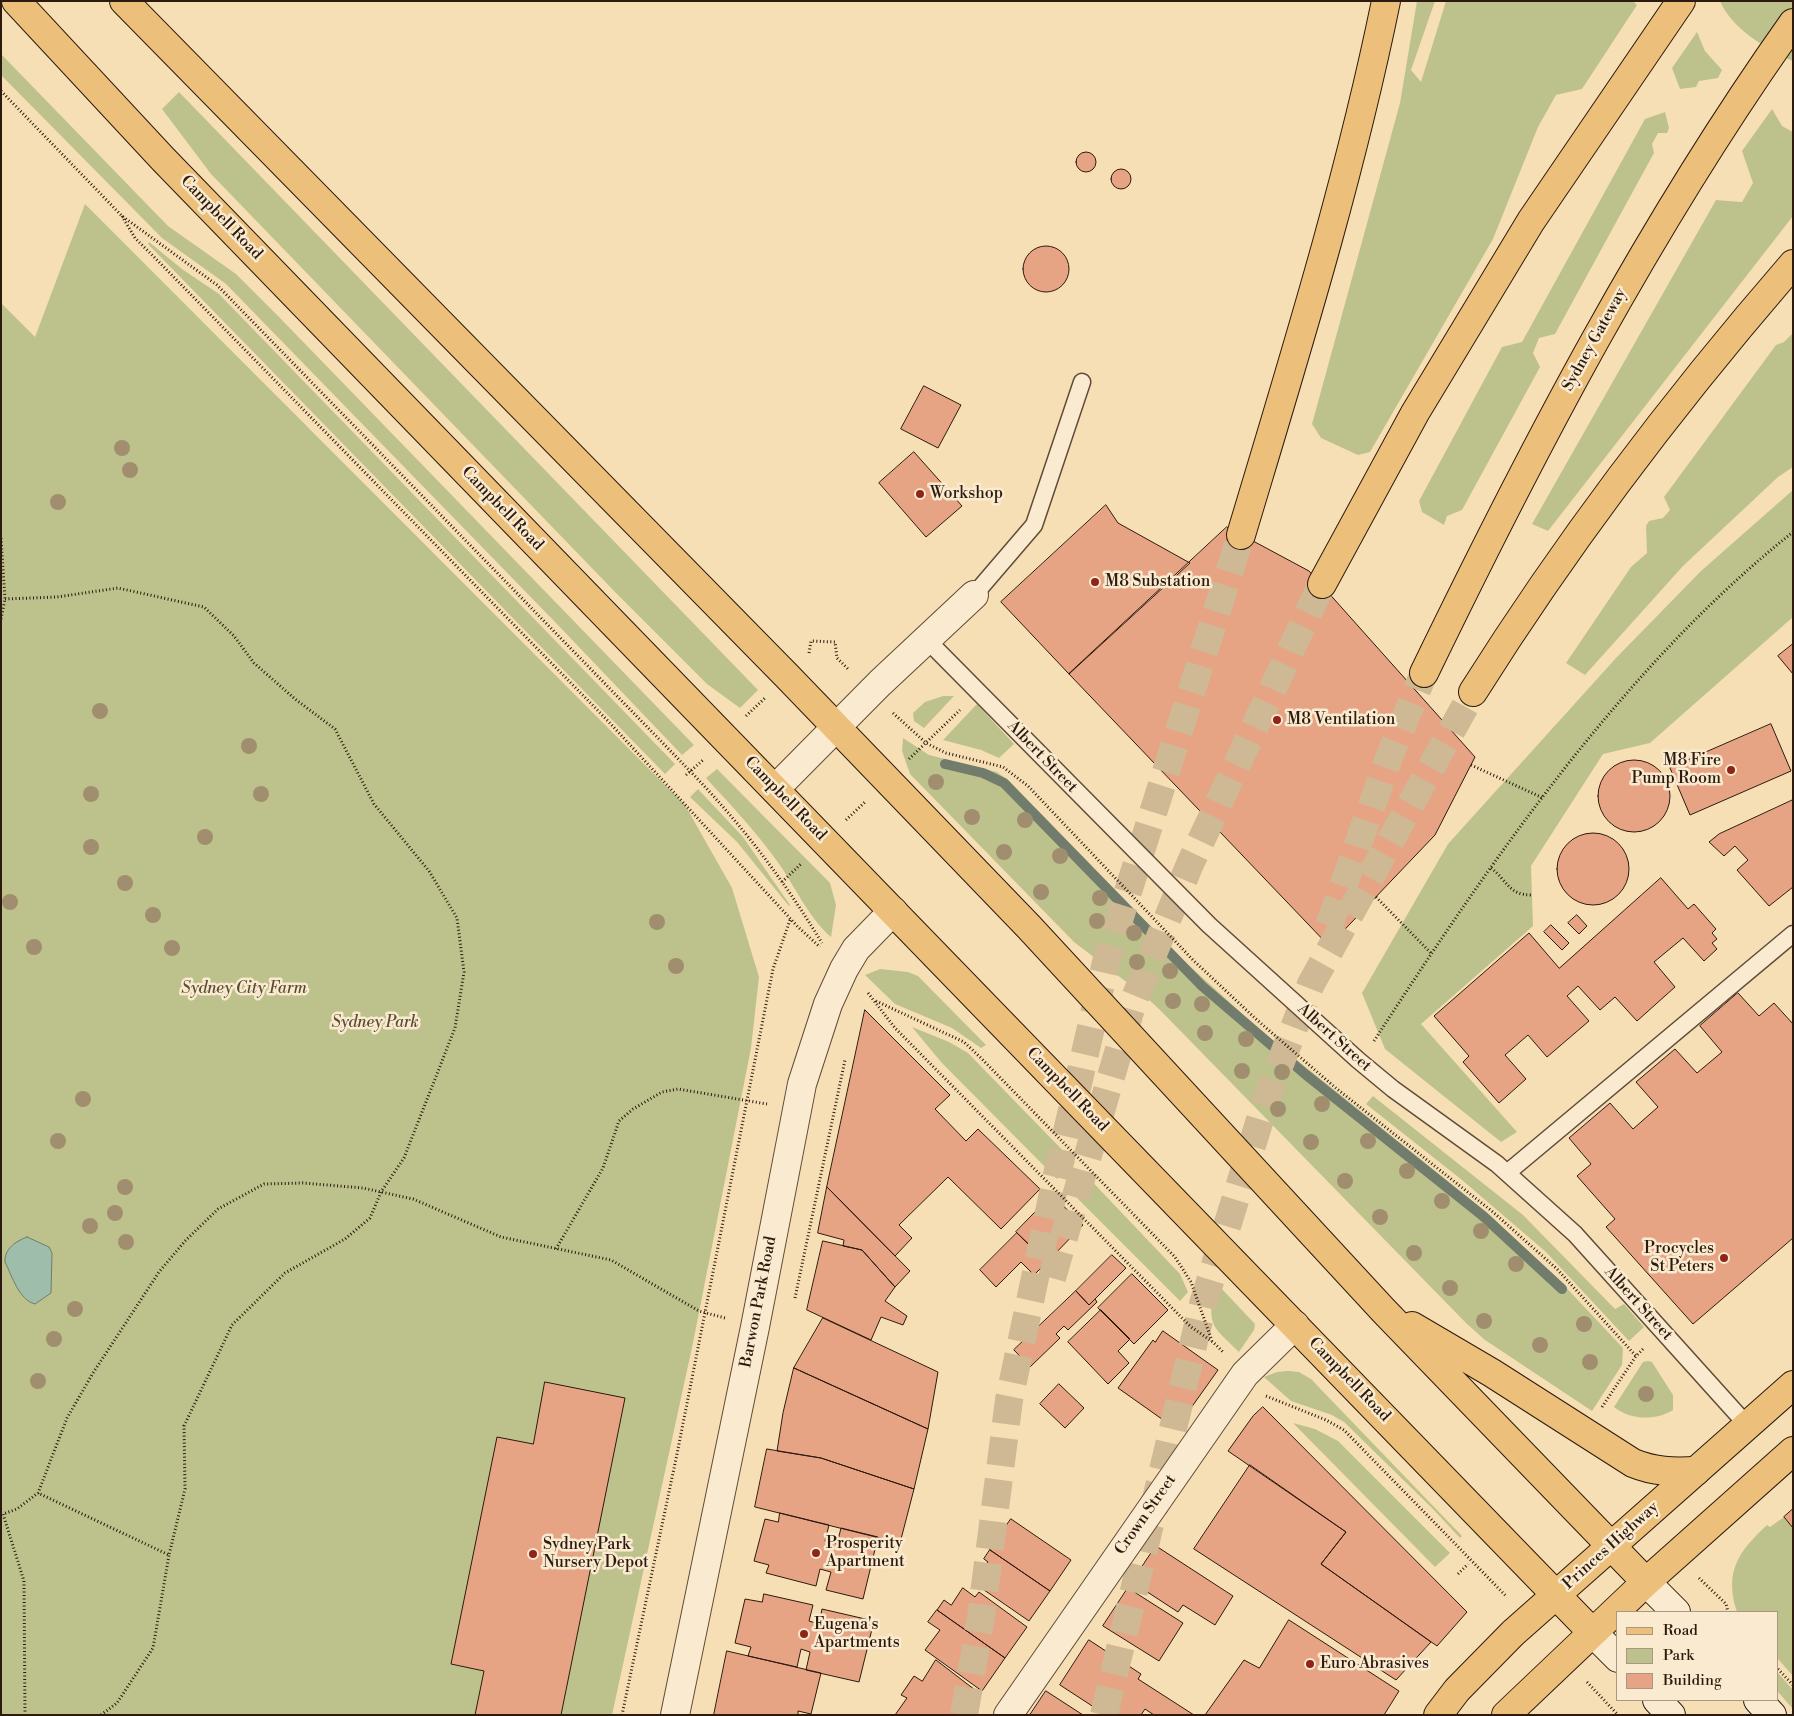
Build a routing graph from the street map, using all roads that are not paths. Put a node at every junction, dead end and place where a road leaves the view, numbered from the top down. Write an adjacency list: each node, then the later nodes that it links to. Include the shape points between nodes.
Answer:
1 (16, 1): 17 (main road, Campbell Road, via 163,159)
2 (124, 1): 16 (main road)
3 (1371, 1): 7 (main road)
4 (1386, 1): 7 (main road)
5 (1681, 1): 11 (main road, via 1531,221 1415,413)
6 (1793, 23): 14 (main road, Sydney Gateway, via 1732,109 1624,288 1503,512)
7 (1373, 64): 10 (main road, via 1313,295)
8 (1793, 264): 15 (main road, via 1614,485 1550,573)
9 (1082, 382): 12 (lane, via 1034,525)
10 (1241, 535)
11 (1322, 584)
12 (974, 595): 13 (street)
13 (927, 640): 16 (street); 20 (lane, Albert Street, via 1209,925 1358,1060)
14 (1424, 672)
15 (1473, 692)
16 (836, 728): 17 (street); 21 (main road, via 1029,928)
17 (775, 789): 18 (main road, Campbell Road)
18 (893, 911): 22 (main road, Campbell Road); 35 (street, Barwon Park Road, via 856,949 844,969 828,1004 799,1097)
19 (1793, 934): 20 (lane)
20 (1507, 1173): 24 (lane, Albert Street, via 1575,1234)
21 (1384, 1311): 26 (main road, via 1492,1373 1634,1463 1665,1472); 27 (main road)
22 (1295, 1325): 29 (main road, Campbell Road); 36 (street, Crown Street, via 1245,1374)
23 (1793, 1385): 24 (main road, Princes Highway)
24 (1747, 1425): 26 (main road, Princes Highway)
25 (1793, 1451): 28 (main road)
26 (1696, 1471): 27 (main road, Princes Highway)
27 (1612, 1547): 28 (main road); 29 (main road, Princes Highway)
28 (1646, 1582): 30 (street); 31 (main road)
29 (1556, 1595): 31 (main road, Campbell Road); 37 (main road, Princes Highway, via 1457,1690)
30 (1675, 1611)
31 (1592, 1632): 32 (street); 38 (main road)
32 (1616, 1656)
33 (1658, 1701): 39 (street)
34 (1759, 1701): 40 (street)
35 (675, 1715)
36 (1008, 1715)
37 (1438, 1715)
38 (1506, 1715)
39 (1672, 1715)
40 (1772, 1715)

